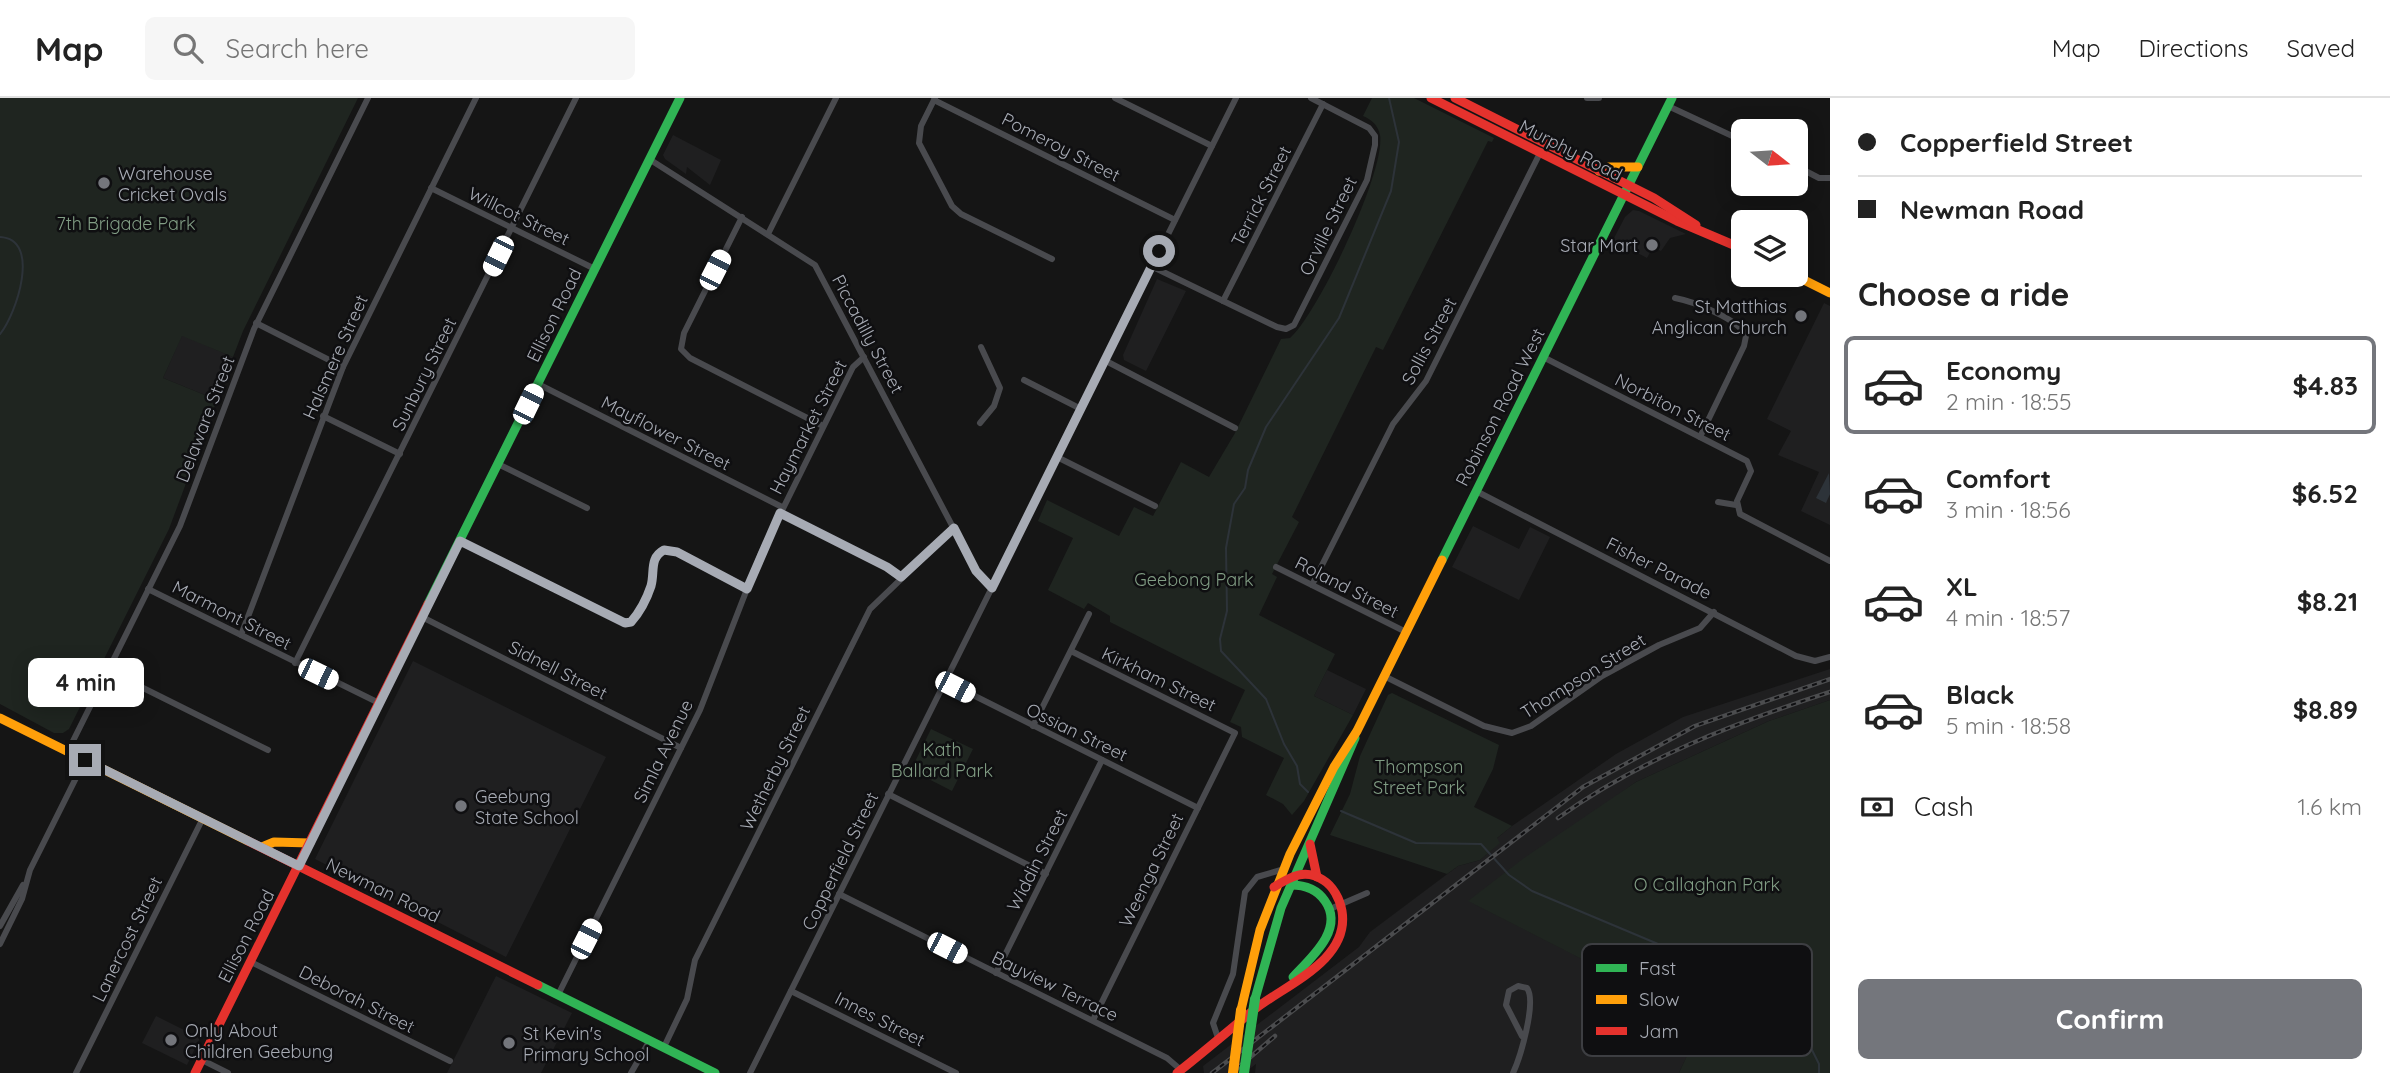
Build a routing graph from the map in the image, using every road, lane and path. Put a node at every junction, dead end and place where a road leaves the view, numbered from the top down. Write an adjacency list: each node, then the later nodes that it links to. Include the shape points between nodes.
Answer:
1 (368, 98): 38 (street, Delaware Street)
2 (476, 98): 24 (street, Halsmere Street)
3 (576, 98): 28 (street, Sunbury Street)
4 (680, 98): 19 (main road, Ellison Road)
5 (836, 98): 29 (street)
6 (1115, 98): 17 (street)
7 (1236, 98): 17 (street, Copperfield Street)
8 (1311, 98): 15 (street)
9 (1455, 98): 18 (main road, Murphy Road)
10 (1587, 98): 11 (street)
11 (1599, 98)
12 (934, 99): 27 (street, Pomeroy Street); 31 (street, via 919,143 952,206)
13 (1438, 100): 18 (main road, Murphy Road)
14 (1670, 102): 16 (street); 20 (main road, Robinson Road West)
15 (1323, 104): 37 (street, Terrick Street); 37 (street, Orville Street, via 1371,129 1375,145 1367,180 1298,319 1288,329 1277,327)
16 (1731, 135)
17 (1212, 146): 27 (street, Copperfield Street)
18 (1542, 148): 21 (main road, Murphy Road); 25 (main road, Murphy Road); 68 (street, Sollis Street, via 1426,381 1393,424)
19 (649, 159): 26 (street, Piccadilly Street); 33 (main road, Ellison Road)
20 (1638, 167): 21 (main road); 25 (main road, Robinson Road West)
21 (1600, 171): 25 (main road, Murphy Road)
22 (1808, 172): 23 (street)
23 (1830, 178)
24 (431, 188): 28 (street, Willcot Street); 45 (street, Halsmere Street)
25 (1626, 190): 30 (main road, Murphy Road, via 1683,214); 43 (main road, Robinson Road West)
26 (742, 218): 29 (street, Piccadilly Street); 40 (street, via 684,333)
27 (1175, 220): 32 (street, Copperfield Street)
28 (512, 228): 33 (street, Willcot Street); 54 (street, Sunbury Street)
29 (768, 234): 42 (street, Piccadilly Street, via 815,265)
30 (1731, 244)
31 (1052, 259)
32 (1153, 267): 37 (street); 44 (street, Copperfield Street)
33 (595, 269): 47 (main road, Ellison Road)
34 (1808, 282): 35 (main road)
35 (1830, 293)
36 (1675, 298): 53 (street, via 1735,323 1746,336)
37 (1223, 301)
38 (256, 323): 45 (street); 70 (street, Delaware Street, via 180,526)
39 (981, 347): 50 (street, via 1000,388 994,406)
40 (681, 349): 41 (street); 51 (street, via 690,358)
41 (673, 351)
42 (864, 357): 51 (street, Haymarket Street, via 853,367); 63 (street, Piccadilly Street)
43 (1543, 357): 53 (street, Norbiton Street); 57 (main road, Robinson Road West)
44 (1106, 361): 48 (street, Copperfield Street); 52 (street)
45 (343, 367): 49 (street, Halsmere Street)
46 (1024, 380): 48 (street)
47 (538, 384): 56 (main road, Ellison Road); 62 (street, Mayflower Street)
48 (1081, 409): 55 (street, Copperfield Street)
49 (323, 416): 54 (street); 76 (street, Halsmere Street)
50 (980, 423)
51 (823, 426): 62 (street, Haymarket Street)
52 (1235, 428)
53 (1700, 437): 59 (street, Norbiton Street, via 1749,462 1750,474)
54 (400, 454): 79 (street, Sunbury Street)
55 (1057, 457): 60 (street); 69 (street, Copperfield Street)
56 (498, 464): 61 (street); 64 (main road, Ellison Road)
57 (1476, 491): 72 (street, Fisher Parade); 75 (main road, Robinson Road West)
58 (1718, 502): 59 (street)
59 (1736, 505): 65 (street, via 1744,518)
60 (1155, 506)
61 (587, 508)
62 (781, 510): 67 (street, Mayflower Street); 71 (street, Simla Avenue)
63 (954, 528): 67 (street, Wetherby Street); 69 (street, Piccadilly Street, via 976,571)
64 (460, 541): 71 (street, via 628,623 634,621 649,590 655,557 664,550); 74 (main road, Ellison Road)
65 (1830, 561)
66 (1276, 567): 68 (street, Roland Street)
67 (901, 577): 122 (street, Wetherby Street, via 870,609 695,960 687,999)
68 (1312, 585): 75 (street, Roland Street)
69 (992, 588): 82 (street, Copperfield Street)
70 (148, 589): 76 (street, Marmont Street); 80 (street, Delaware Street)
71 (747, 589): 88 (street, Simla Avenue)
72 (1714, 611): 78 (street, Fisher Parade, via 1801,658); 81 (street, Thompson Street, via 1700,628 1602,676 1531,726 1512,733 1484,726)
73 (1089, 614): 77 (street)
74 (422, 617): 83 (main road, Ellison Road); 88 (street, Sidnell Street)
75 (1406, 632): 81 (main road, Robinson Road West)
76 (241, 635): 79 (street, Marmont Street)
77 (1071, 652): 85 (street); 87 (street, Kirkham Street)
78 (1830, 657)
79 (295, 663): 83 (street, Marmont Street)
80 (108, 671): 89 (street); 90 (street, Delaware Street)
81 (1384, 676): 86 (main road, Robinson Road West)
82 (945, 681): 85 (street, Ossian Street); 93 (street, Copperfield Street)
83 (379, 703): 96 (main road, Ellison Road)
84 (0, 718): 90 (main road, Newman Road)
85 (1033, 726): 92 (street, Ossian Street)
86 (1357, 731): 97 (main road, Robinson Road West); 100 (main road, Robinson Road West)
87 (1235, 733): 94 (street, Weenga Street)
88 (681, 748): 117 (street, Simla Avenue)
89 (268, 750)
90 (68, 751): 91 (main road, Newman Road)
91 (85, 760): 95 (main road, Newman Road); 104 (street)
92 (1102, 761): 94 (street, Ossian Street); 101 (street, Widdin Street)
93 (888, 794): 101 (street); 108 (street, Copperfield Street)
94 (1198, 808): 118 (street, Weenga Street)
95 (203, 818): 98 (main road, Newman Road); 126 (street, Lanercost Street)
96 (310, 843): 98 (main road, via 274,842); 99 (main road, Ellison Road)
97 (1310, 844): 102 (main road, Robinson Road West); 103 (main road)
98 (262, 847): 99 (main road, Newman Road)
99 (299, 866): 113 (main road, Ellison Road); 117 (main road, Newman Road)
100 (1281, 870): 106 (main road, Robinson Road West); 120 (street, via 1257,877 1245,892 1234,968 1213,1026)
101 (1046, 874): 114 (street, Widdin Street)
102 (1296, 874): 103 (main road); 105 (main road, Robinson Road West); 106 (main road)
103 (1317, 877): 109 (main road, via 1332,889)
104 (25, 883): 111 (street); 112 (street)
105 (1291, 885): 110 (main road, via 1315,890); 134 (main road, Robinson Road West, bridge, via 1270,938)
106 (1274, 887): 133 (main road, Robinson Road West, bridge, via 1255,941)
107 (1367, 893): 109 (street)
108 (839, 894): 114 (street, Bayview Terrace); 116 (street, Copperfield Street)
109 (1341, 905): 110 (street); 115 (main road, via 1343,927 1333,949)
110 (1330, 909): 115 (main road, via 1327,936)
111 (0, 926)
112 (0, 944)
113 (251, 962): 123 (main road, Ellison Road); 124 (street, Deborah Street)
114 (996, 972): 118 (street, Bayview Terrace)
115 (1286, 985): 120 (main road)
116 (791, 991): 131 (street, Copperfield Street); 132 (street, Innes Street)
117 (558, 995): 121 (main road, Newman Road)
118 (1093, 1020): 125 (street, Bayview Terrace, via 1167,1058)
119 (1522, 1036): 119 (street, via 1506,1001 1512,988 1521,986 1531,995); 135 (street, via 1521,1055)
120 (1218, 1038): 125 (main road)
121 (650, 1040): 122 (main road, Newman Road); 129 (street)
122 (664, 1047): 130 (main road, Newman Road)
123 (202, 1060): 127 (main road, Ellison Road); 128 (street)
124 (450, 1061)
125 (1179, 1071)
126 (76, 1073)
127 (195, 1073)
128 (228, 1073)
129 (631, 1073)
130 (715, 1073)
131 (750, 1073)
132 (956, 1073)
133 (1233, 1073)
134 (1244, 1073)
135 (1513, 1073)

